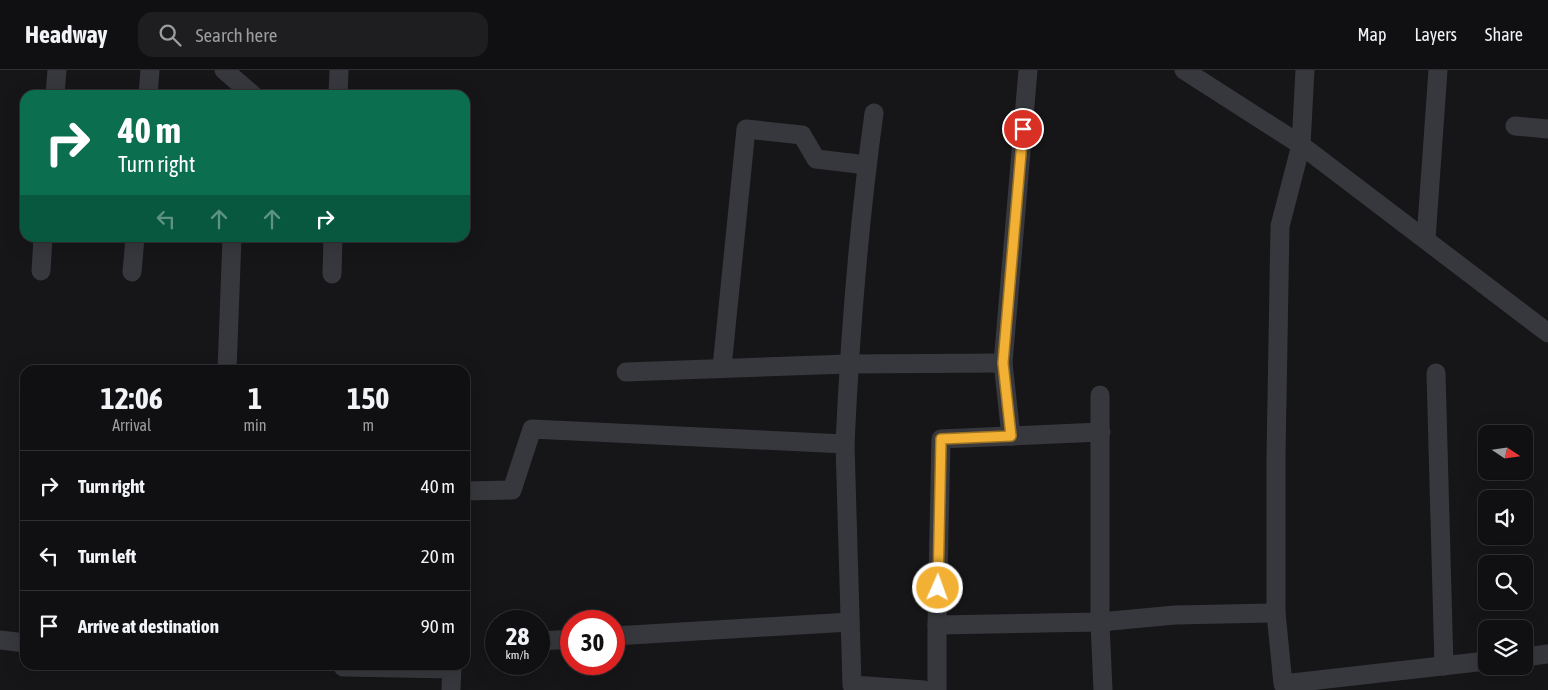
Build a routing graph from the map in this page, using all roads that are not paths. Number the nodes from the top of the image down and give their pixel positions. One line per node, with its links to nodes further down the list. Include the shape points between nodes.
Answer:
1 (57, 70): 9 (street)
2 (150, 70): 10 (street)
3 (339, 70): 12 (street)
4 (1028, 70): 27 (street)
5 (1184, 70): 16 (street)
6 (1305, 70): 16 (street)
7 (1438, 70): 18 (street)
8 (234, 79): 11 (street)
9 (55, 90)
10 (148, 90)
11 (247, 90)
12 (338, 90)
13 (874, 113): 17 (street)
14 (1515, 126): 15 (street)
15 (1548, 129)
16 (1301, 145): 18 (street); 38 (street, via 1280,226)
17 (867, 164): 28 (street); 30 (street, via 816,159 802,134 746,129)
18 (1426, 239): 26 (street)
19 (43, 242): 23 (street)
20 (135, 242): 24 (street)
21 (232, 242): 29 (street)
22 (333, 242): 25 (street)
23 (41, 271)
24 (132, 272)
25 (332, 274)
26 (1548, 333)
27 (1003, 363): 28 (street); 35 (street)
28 (848, 364): 30 (street); 36 (street)
29 (227, 365)
30 (722, 367): 31 (street)
31 (626, 372)
32 (1436, 373): 48 (street)
33 (1100, 395): 34 (street)
34 (1101, 432): 35 (street); 40 (street)
35 (1011, 436): 41 (street, via 941,439)
36 (845, 444): 37 (street, via 532,429 512,490); 39 (street)
37 (470, 491)
38 (1276, 613): 40 (street, via 1175,615); 50 (street)
39 (850, 622): 42 (street); 52 (street, via 852,685)
40 (1100, 622): 41 (street); 54 (street)
41 (936, 625): 53 (street)
42 (625, 635)
43 (0, 640): 44 (street)
44 (20, 642)
45 (1548, 654): 46 (street)
46 (1533, 656)
47 (1478, 662): 48 (street)
48 (1444, 666): 50 (street)
49 (452, 670): 51 (street)
50 (1283, 687)
51 (451, 690)
52 (924, 690)
53 (937, 690)
54 (1103, 690)

